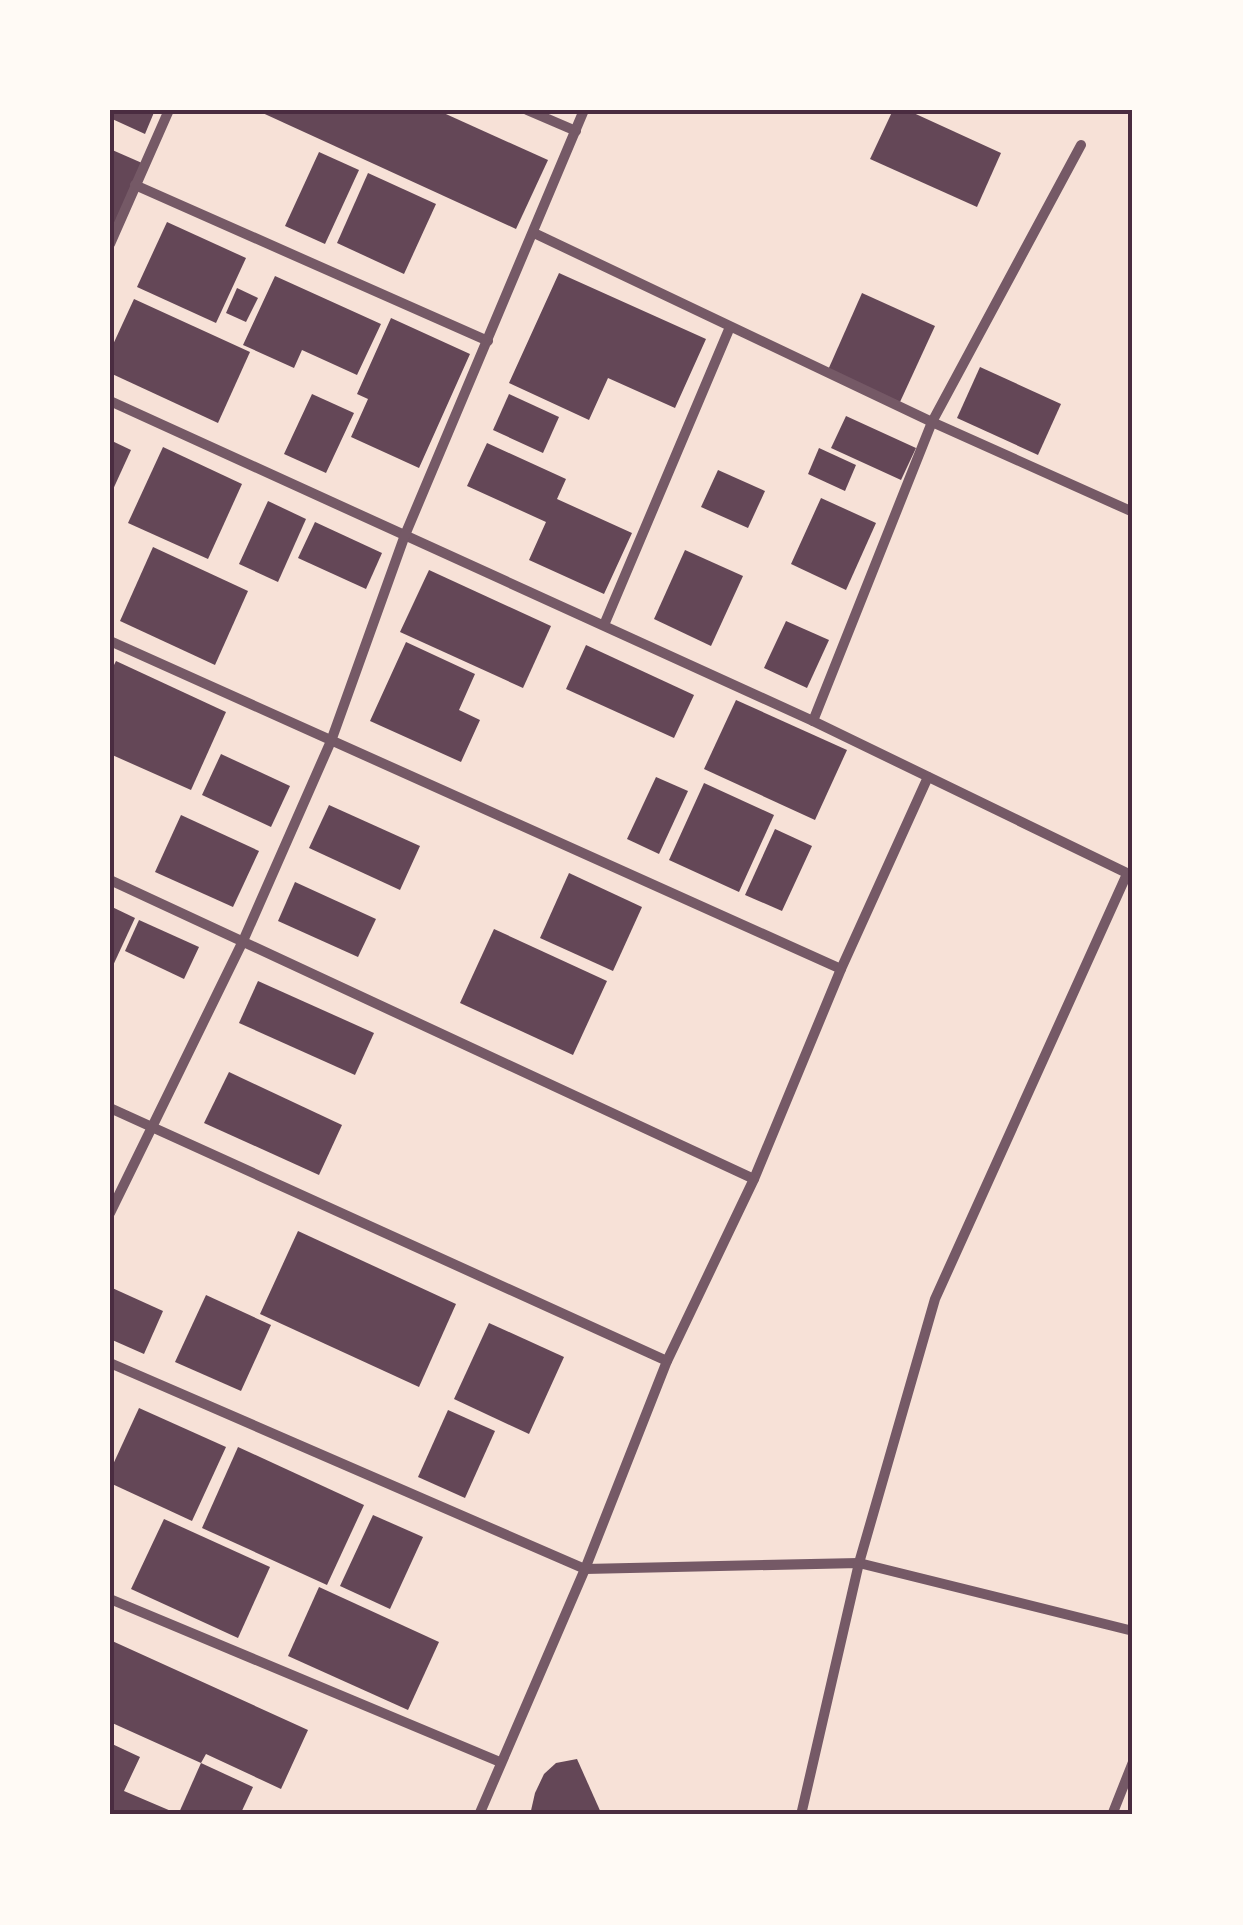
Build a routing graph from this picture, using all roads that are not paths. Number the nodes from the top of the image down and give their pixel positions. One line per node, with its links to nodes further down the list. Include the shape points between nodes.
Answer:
1 (169, 110): 6 (street)
2 (527, 110): 4 (street)
3 (584, 110): 4 (street)
4 (576, 132): 7 (street)
5 (1081, 145): 12 (street)
6 (135, 184): 8 (street); 10 (street)
7 (534, 233): 9 (street); 10 (street)
8 (110, 244)
9 (730, 328): 12 (street); 15 (street)
10 (488, 341): 14 (street)
11 (110, 401): 14 (street)
12 (932, 422): 13 (street); 17 (street)
13 (1133, 512)
14 (405, 535): 15 (street); 18 (street)
15 (604, 626): 17 (street)
16 (110, 641): 18 (street)
17 (813, 721): 19 (street)
18 (331, 741): 22 (street); 23 (street)
19 (928, 776): 20 (street); 23 (street)
20 (1130, 875): 30 (street, via 934,1298)
21 (110, 880): 22 (street)
22 (244, 941): 25 (street); 26 (street)
23 (841, 970): 26 (street)
24 (110, 1108): 25 (street)
25 (154, 1126): 27 (street); 28 (street)
26 (754, 1179): 28 (street)
27 (110, 1213)
28 (667, 1361): 31 (street)
29 (110, 1363): 31 (street)
30 (858, 1563): 31 (street); 33 (street); 37 (street)
31 (585, 1569): 34 (street)
32 (110, 1599): 34 (street)
33 (1133, 1631)
34 (500, 1762): 36 (street)
35 (1133, 1762): 38 (street)
36 (479, 1815)
37 (801, 1815)
38 (1112, 1815)

